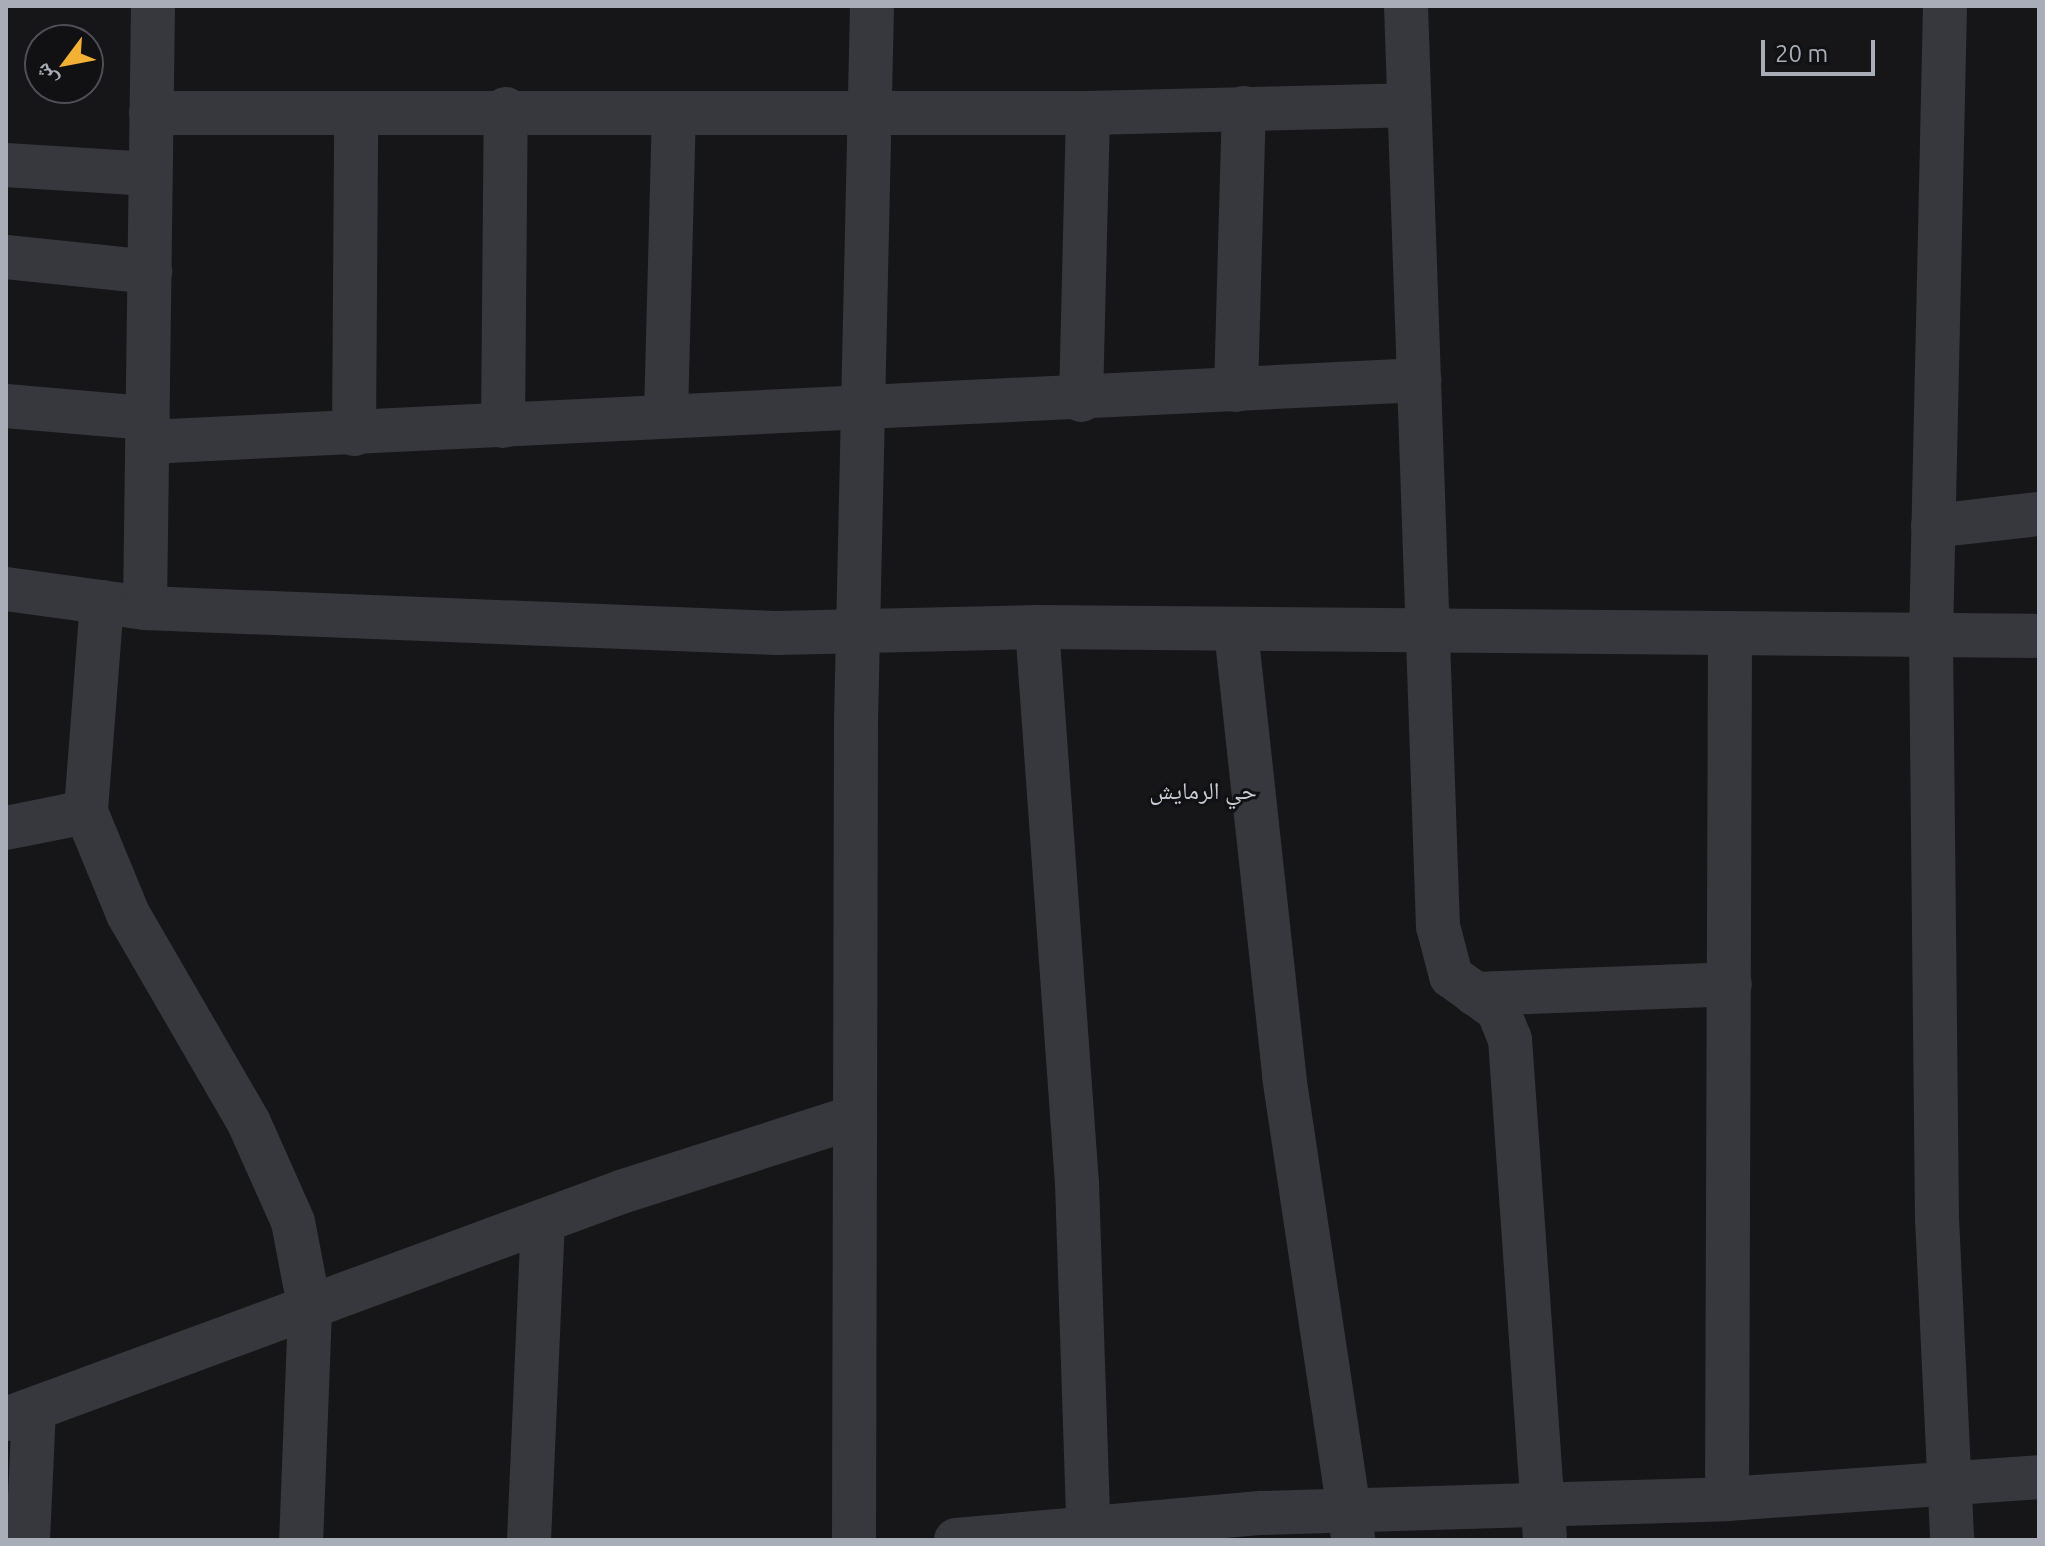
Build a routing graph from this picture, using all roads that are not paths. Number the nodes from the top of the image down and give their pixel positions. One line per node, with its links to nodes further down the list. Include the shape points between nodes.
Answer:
1 (153, 6): 9 (street)
2 (872, 6): 8 (street)
3 (1406, 6): 5 (street)
4 (1945, 6): 27 (street)
5 (1408, 105): 6 (street); 17 (street)
6 (1244, 108): 10 (street); 18 (street)
7 (506, 109): 11 (street); 12 (street); 23 (street)
8 (874, 110): 10 (street); 11 (street); 21 (street)
9 (151, 113): 12 (street); 14 (street)
10 (1088, 113): 19 (street)
11 (674, 114): 22 (street)
12 (356, 115): 25 (street)
13 (6, 165): 14 (street)
14 (150, 174): 16 (street)
15 (6, 257): 16 (street)
16 (150, 272): 24 (street)
17 (1419, 380): 18 (street); 33 (street)
18 (1236, 390): 19 (street)
19 (1081, 400): 21 (street)
20 (6, 406): 24 (street)
21 (862, 406): 22 (street); 31 (street)
22 (666, 415): 23 (street)
23 (503, 426): 25 (street)
24 (148, 430): 25 (street); 30 (street)
25 (354, 434)
26 (2039, 514): 27 (street)
27 (1933, 526): 37 (street)
28 (6, 589): 29 (street)
29 (102, 602): 30 (street); 38 (street)
30 (145, 608): 31 (street, via 777,633)
31 (858, 627): 32 (street); 42 (street)
32 (1037, 627): 34 (street); 51 (street, via 1079,1214)
33 (1424, 629): 34 (street); 35 (street); 41 (street, via 1441,953 1451,976)
34 (1236, 631): 50 (street, via 1284,1076)
35 (1730, 635): 37 (street); 40 (street)
36 (2039, 636): 37 (street)
37 (1931, 638): 47 (street)
38 (86, 812): 39 (street); 44 (street, via 128,914 278,1180)
39 (6, 828)
40 (1730, 984): 41 (street); 48 (street)
41 (1475, 994): 49 (street, via 1498,1010 1510,1039)
42 (855, 1117): 43 (street); 55 (street)
43 (543, 1221): 44 (street); 54 (street)
44 (310, 1310): 45 (street); 53 (street)
45 (20, 1415): 52 (street)
46 (2039, 1477): 47 (street)
47 (1947, 1481): 48 (street); 57 (street)
48 (1727, 1499): 49 (street)
49 (1544, 1523): 50 (street)
50 (1351, 1524): 51 (street)
51 (1088, 1536): 56 (street)
52 (28, 1540)
53 (301, 1540)
54 (529, 1540)
55 (854, 1540)
56 (956, 1540)
57 (1952, 1540)

